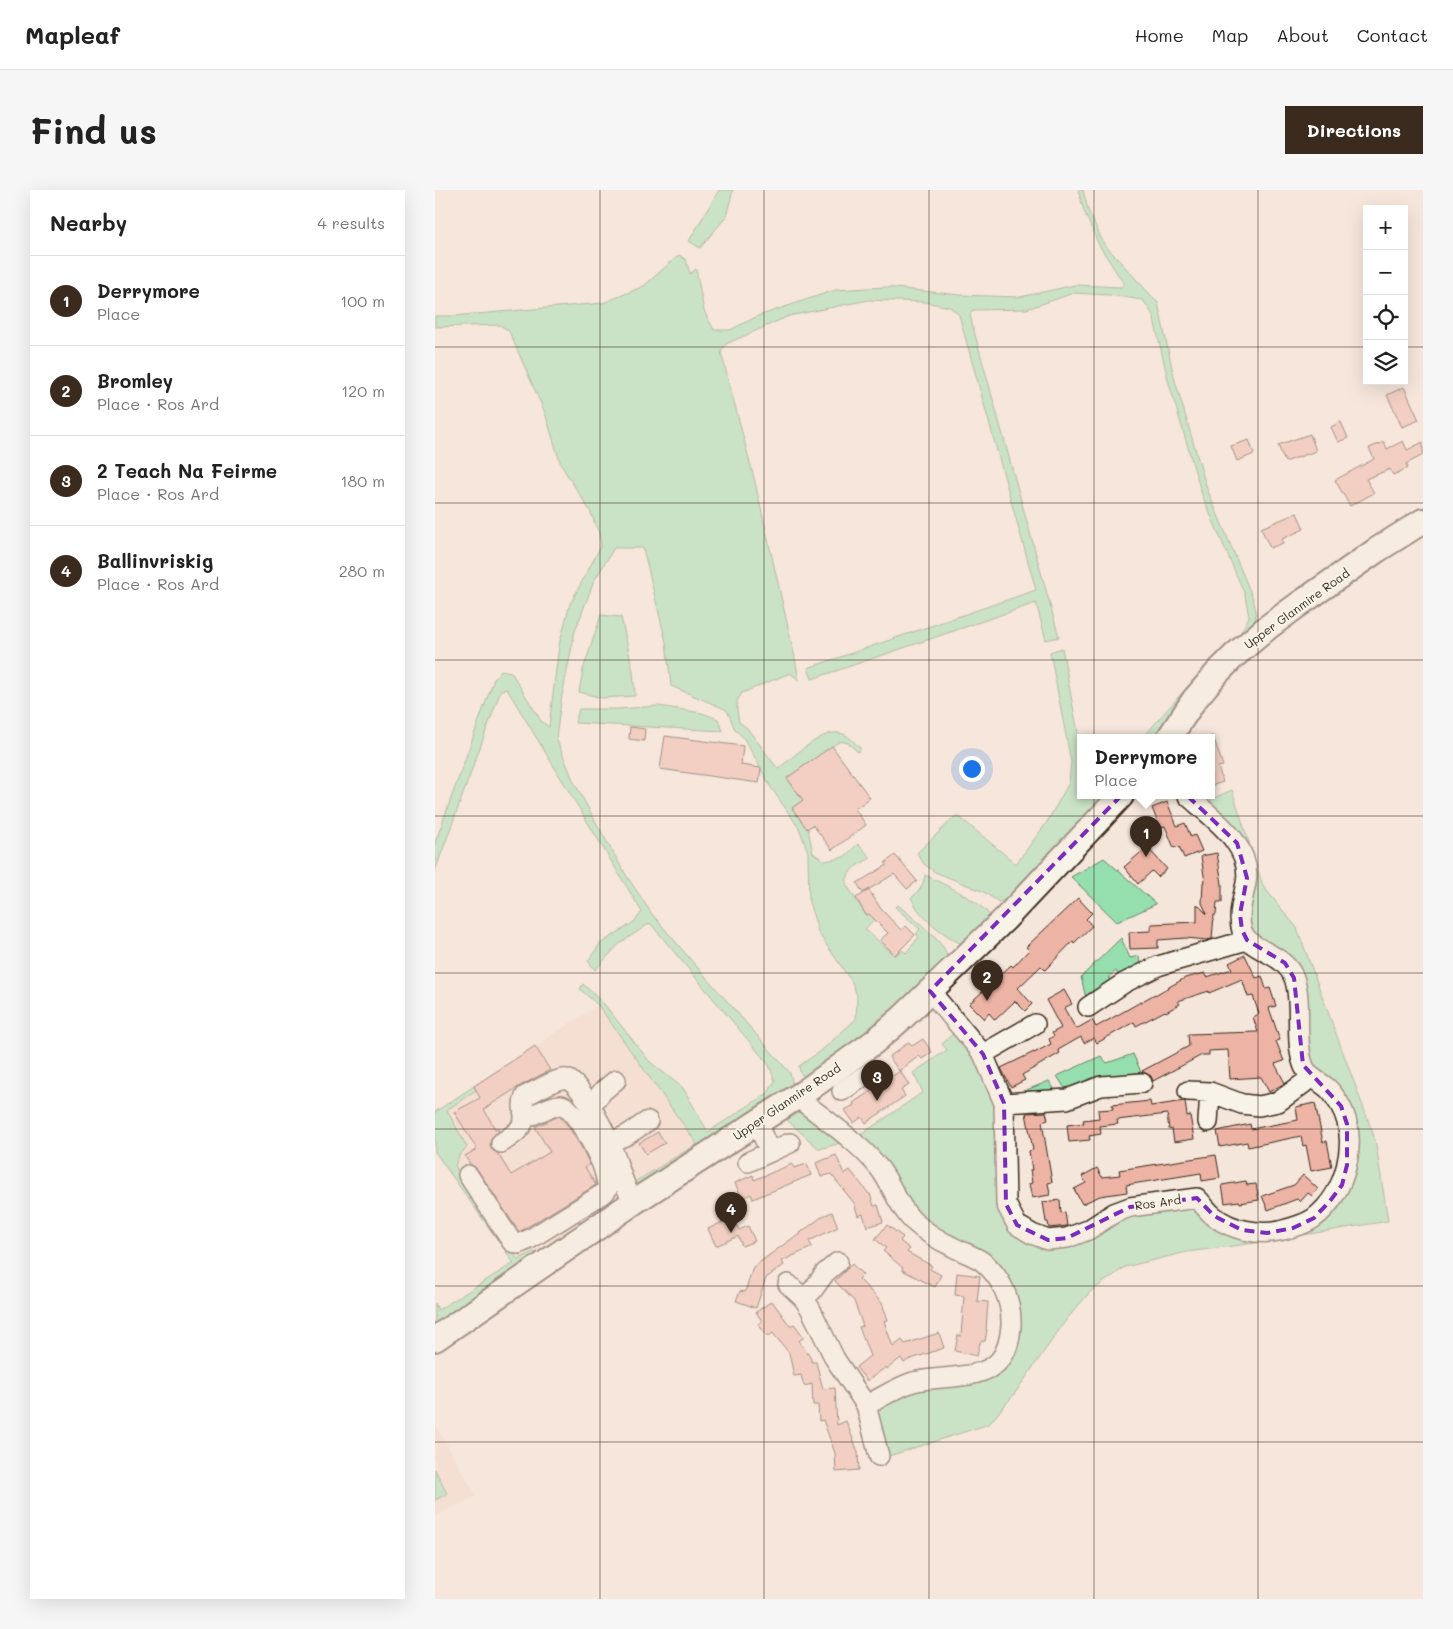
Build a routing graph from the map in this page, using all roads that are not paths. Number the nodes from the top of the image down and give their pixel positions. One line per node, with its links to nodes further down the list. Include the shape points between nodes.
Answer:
1 (1423, 521): 2 (main road, Upper Glanmire Road, via 1298,605 1235,654 1194,700)
2 (1172, 734)
3 (1118, 799): 6 (main road, Upper Glanmire Road, via 1005,919)
4 (1191, 799): 5 (street, via 1237,843 1245,860 1247,878 1240,914)
5 (1247, 940): 7 (street, via 1158,966 1124,983); 10 (street, via 1285,963 1294,978 1299,1044 1303,1065)
6 (930, 991): 9 (street, Ros Ard); 15 (main road, Upper Glanmire Road, via 874,1042 854,1077)
7 (1088, 1007)
8 (1035, 1024): 9 (street)
9 (983, 1054): 16 (street, Ros Ard)
10 (1311, 1078): 14 (street, via 1278,1102 1259,1106 1242,1104); 16 (street, Ros Ard, via 1328,1088 1341,1106 1347,1124 1349,1144 1342,1185 1314,1218 1293,1228 1267,1233 1242,1230 1220,1220 1197,1198 1130,1207 1067,1238 1048,1240 1032,1234 1017,1224 1006,1204)
11 (616, 1080): 17 (street)
12 (1142, 1083): 16 (street, via 1101,1086 1067,1099)
13 (1188, 1091): 14 (street)
14 (1210, 1092): 20 (street)
15 (797, 1097): 21 (main road, Upper Glanmire Road); 35 (street, via 860,1148 879,1168 912,1219 938,1240 982,1261 995,1274 1009,1302 1008,1348 991,1368 978,1374 910,1383)
16 (1005, 1103)
17 (591, 1105): 18 (street, via 576,1084 567,1079 559,1080 525,1096 522,1104); 23 (street)
18 (524, 1118): 22 (street, via 522,1126); 29 (street, via 558,1104 565,1106 600,1158 608,1188)
19 (648, 1121): 23 (street)
20 (1208, 1122)
21 (757, 1123): 25 (street); 28 (main road, Upper Glanmire Road)
22 (501, 1143)
23 (608, 1143): 28 (street)
24 (790, 1143): 25 (street)
25 (770, 1152): 26 (street)
26 (748, 1162)
27 (468, 1175): 29 (street, via 512,1242 519,1244)
28 (634, 1202): 30 (main road, Upper Glanmire Road)
29 (558, 1222): 30 (street)
30 (573, 1244): 34 (main road, Upper Glanmire Road)
31 (838, 1262): 33 (street)
32 (788, 1284): 33 (street)
33 (803, 1298): 35 (street, via 835,1358)
34 (435, 1339)
35 (866, 1405): 36 (street)
36 (879, 1456)

